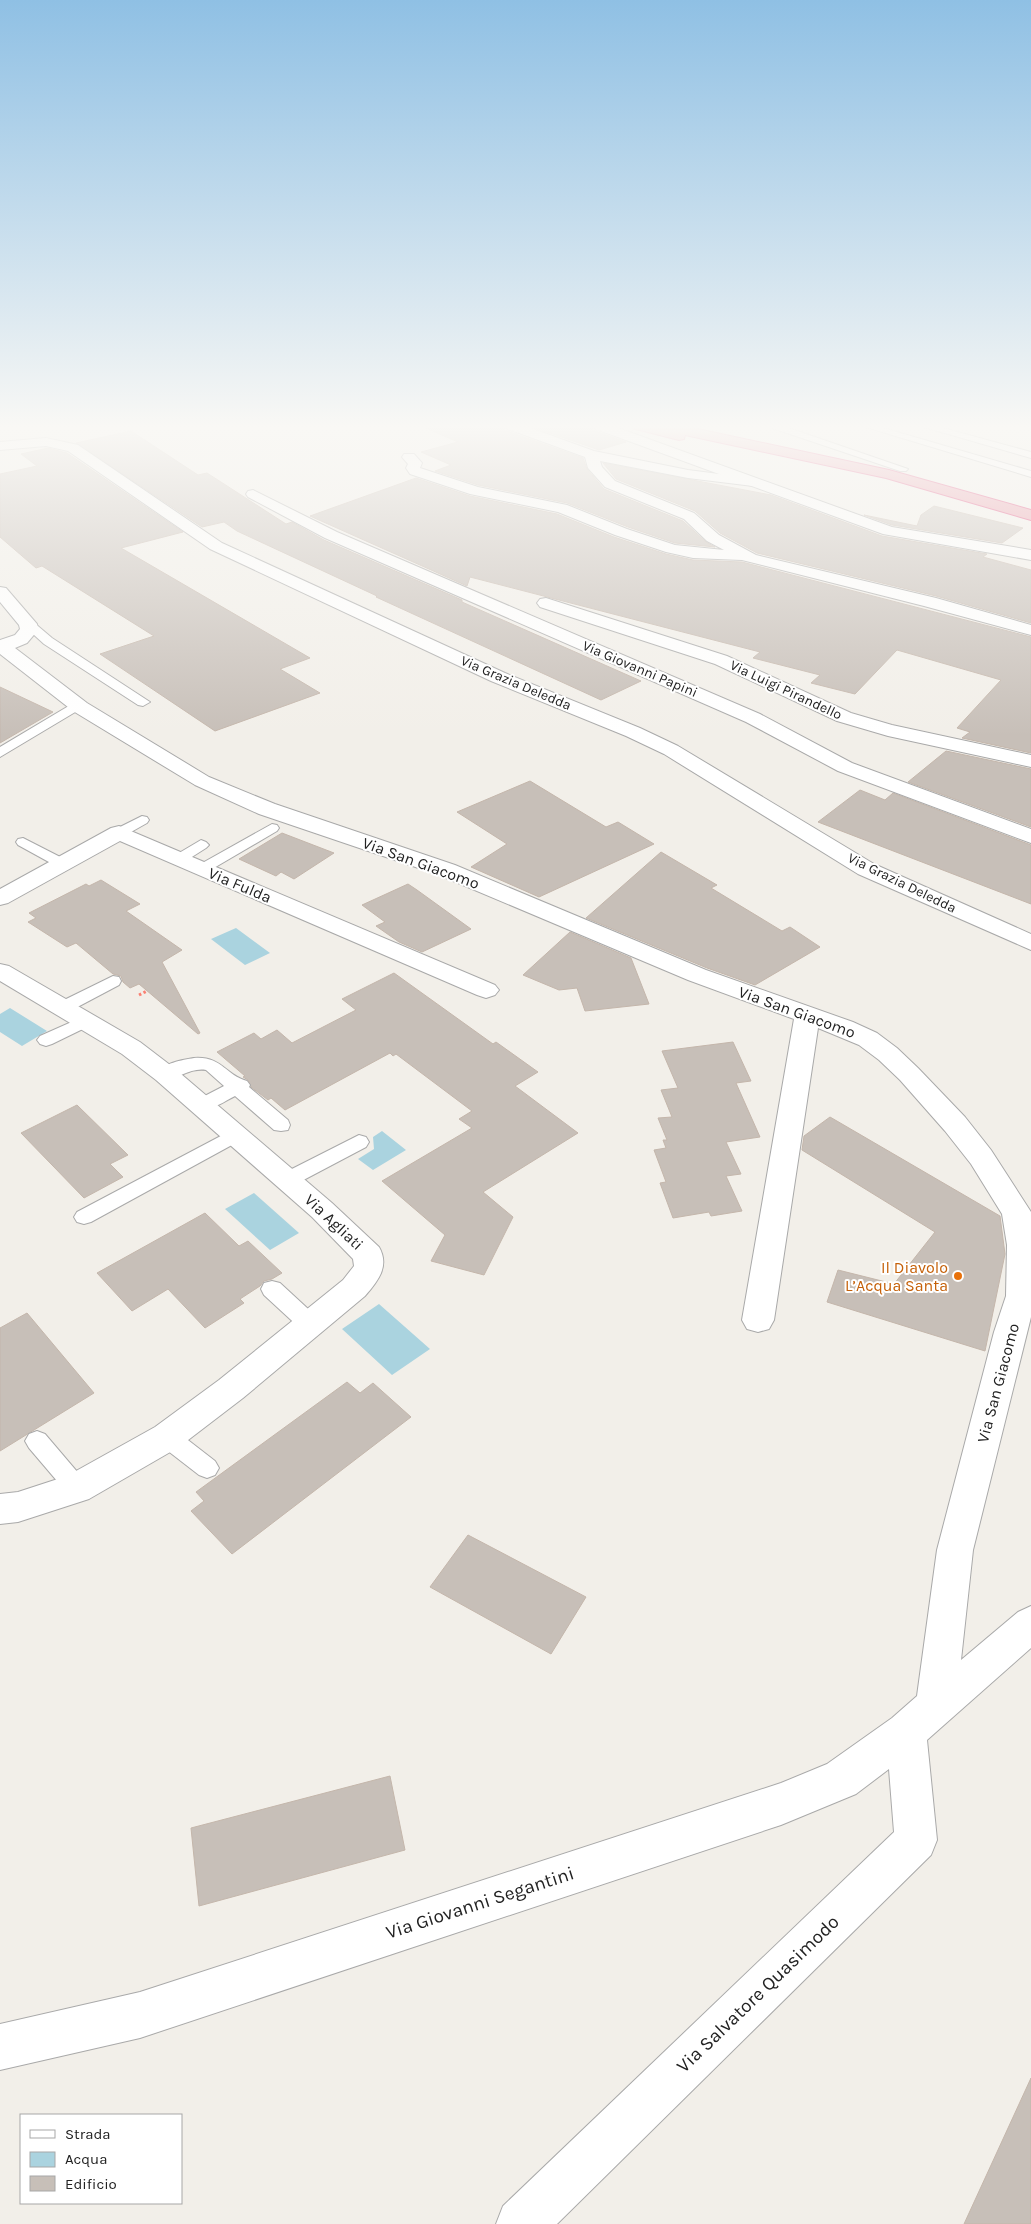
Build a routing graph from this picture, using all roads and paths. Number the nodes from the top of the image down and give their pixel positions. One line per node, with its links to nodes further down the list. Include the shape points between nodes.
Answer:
1 (191, 529): 27 (street, Via Grazia Deledda, via 216,546 498,677 670,750 866,869)
2 (319, 529): 20 (street, Via Giovanni Papini, via 753,718 845,767)
3 (613, 529): 7 (street, via 672,549)
4 (703, 529): 7 (street, via 713,538)
5 (883, 529): 6 (street)
6 (1031, 555)
7 (750, 558): 11 (street)
8 (0, 592): 10 (street)
9 (546, 603): 16 (street, Via Luigi Pirandello, via 721,660 844,717 888,730)
10 (28, 624): 12 (street, via 27,635); 13 (lane, via 48,641)
11 (1031, 630)
12 (1, 647): 14 (street, Via San Giacomo)
13 (143, 702)
14 (77, 705): 15 (lane); 32 (street, Via San Giacomo, via 202,781 267,809 447,870 697,976)
15 (0, 753)
16 (1031, 761)
17 (142, 820): 19 (lane)
18 (272, 828): 25 (lane)
19 (119, 833): 23 (street, Via Fulda); 24 (street)
20 (1031, 836)
21 (23, 842): 24 (lane)
22 (201, 845): 23 (lane)
23 (179, 859): 25 (street, Via Fulda)
24 (63, 864): 26 (street)
25 (202, 869): 30 (street, Via Fulda)
26 (0, 898)
27 (1031, 942)
28 (0, 971): 31 (street, Via Agliati)
29 (112, 981): 31 (lane)
30 (486, 990)
31 (74, 1014): 33 (lane); 34 (street, Via Agliati, via 131,1048)
32 (807, 1015): 43 (street, Via San Giacomo, via 868,1039 910,1074 956,1124 1017,1213); 44 (street)
33 (46, 1040)
34 (165, 1074): 35 (lane, via 184,1066 204,1063); 36 (street, Via Agliati)
35 (240, 1086): 36 (lane); 37 (lane)
36 (202, 1105): 38 (street, Via Agliati)
37 (281, 1125)
38 (234, 1135): 40 (street, Via Agliati); 41 (lane)
39 (359, 1142): 40 (lane)
40 (287, 1180): 45 (street, Via Agliati, via 368,1256 369,1266 364,1277)
41 (84, 1217)
42 (272, 1289): 45 (lane)
43 (1027, 1293): 52 (street, Via San Giacomo, via 1010,1332 955,1550)
44 (758, 1320)
45 (311, 1325): 46 (street, Via Agliati)
46 (167, 1437): 48 (lane); 49 (street, Via Agliati)
47 (37, 1440): 49 (lane)
48 (207, 1468)
49 (77, 1488): 50 (street, Via Agliati, via 18,1507)
50 (0, 1509)
51 (1031, 1624): 52 (street)
52 (921, 1719): 53 (street, Via Giovanni Segantini, via 841,1779 781,1804 140,2015); 54 (street, Via Salvatore Quasimodo, via 916,1840)
53 (0, 2047)
54 (521, 2224)

